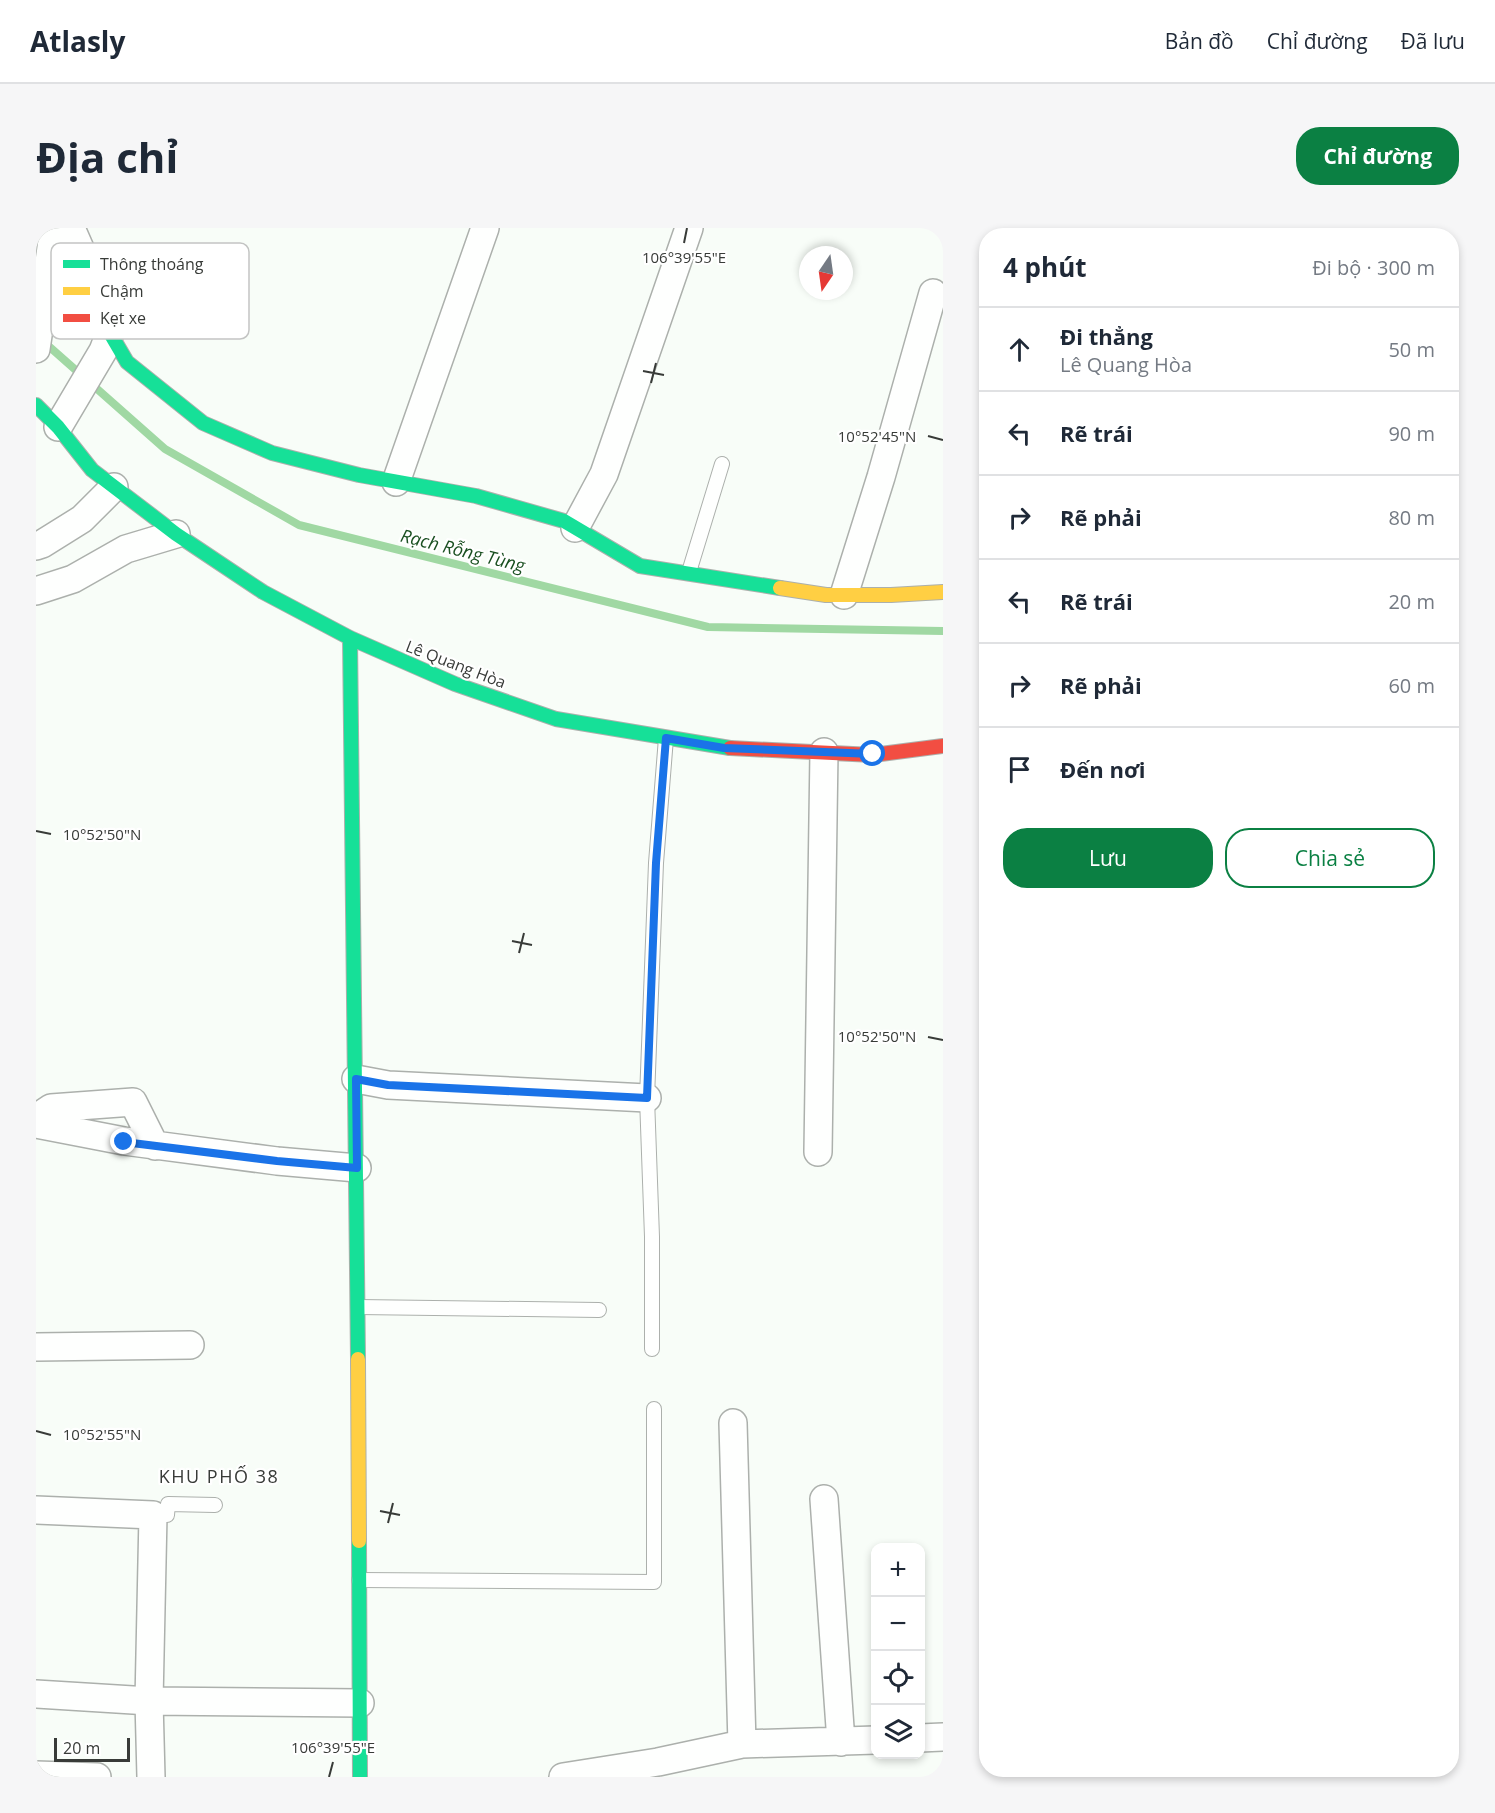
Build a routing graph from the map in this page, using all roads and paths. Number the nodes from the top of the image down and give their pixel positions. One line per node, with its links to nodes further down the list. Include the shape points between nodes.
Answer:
1 (71, 228): 4 (street)
2 (485, 228): 13 (street)
3 (689, 228): 15 (street, via 604,474)
4 (78, 243)
5 (51, 248): 9 (street)
6 (933, 293): 21 (street)
7 (107, 339): 8 (street)
8 (107, 342): 11 (street); 13 (street, via 203,423 272,453)
9 (36, 349)
10 (36, 405): 11 (street, Lê Quang Hòa)
11 (63, 419): 14 (street, Lê Quang Hòa, via 92,470)
12 (722, 464): 18 (lane)
13 (396, 482): 15 (street, via 476,496 564,521)
14 (114, 487): 16 (street, Lê Quang Hòa); 17 (street, via 82,519)
15 (575, 528): 18 (street, via 640,566)
16 (176, 534): 19 (street, via 126,549 73,579); 22 (street, Lê Quang Hòa, via 263,592)
17 (36, 546)
18 (689, 572): 21 (street)
19 (36, 591)
20 (943, 592): 21 (street)
21 (844, 595)
22 (350, 638): 23 (street, Lê Quang Hòa, via 455,684 556,719); 26 (street)
23 (666, 738): 25 (street, Lê Quang Hòa, via 724,748); 27 (lane, via 656,863)
24 (943, 746): 25 (street, Lê Quang Hòa, via 873,754)
25 (824, 752): 31 (street)
26 (356, 1079): 27 (street, via 388,1085); 32 (street)
27 (647, 1098): 37 (lane)
28 (36, 1118): 30 (street, via 51,1108 133,1102)
29 (36, 1124): 30 (street)
30 (155, 1146): 32 (street)
31 (818, 1152)
32 (357, 1168): 33 (street)
33 (358, 1307): 34 (lane); 44 (street)
34 (599, 1310)
35 (190, 1345): 36 (street)
36 (36, 1347)
37 (652, 1349)
38 (654, 1409): 44 (lane, via 654,1582)
39 (733, 1424): 52 (street)
40 (824, 1499): 51 (street)
41 (215, 1504): 43 (lane, via 168,1504 167,1515)
42 (36, 1510): 43 (street)
43 (153, 1515): 46 (street)
44 (359, 1580): 47 (street)
45 (36, 1694): 46 (street)
46 (148, 1701): 47 (street); 55 (street)
47 (360, 1703): 56 (street)
48 (943, 1737): 49 (street)
49 (925, 1738)
50 (871, 1740): 51 (street)
51 (841, 1742): 52 (street)
52 (742, 1744): 57 (street)
53 (36, 1775): 54 (street)
54 (97, 1777)
55 (151, 1777)
56 (360, 1777)
57 (563, 1777)

